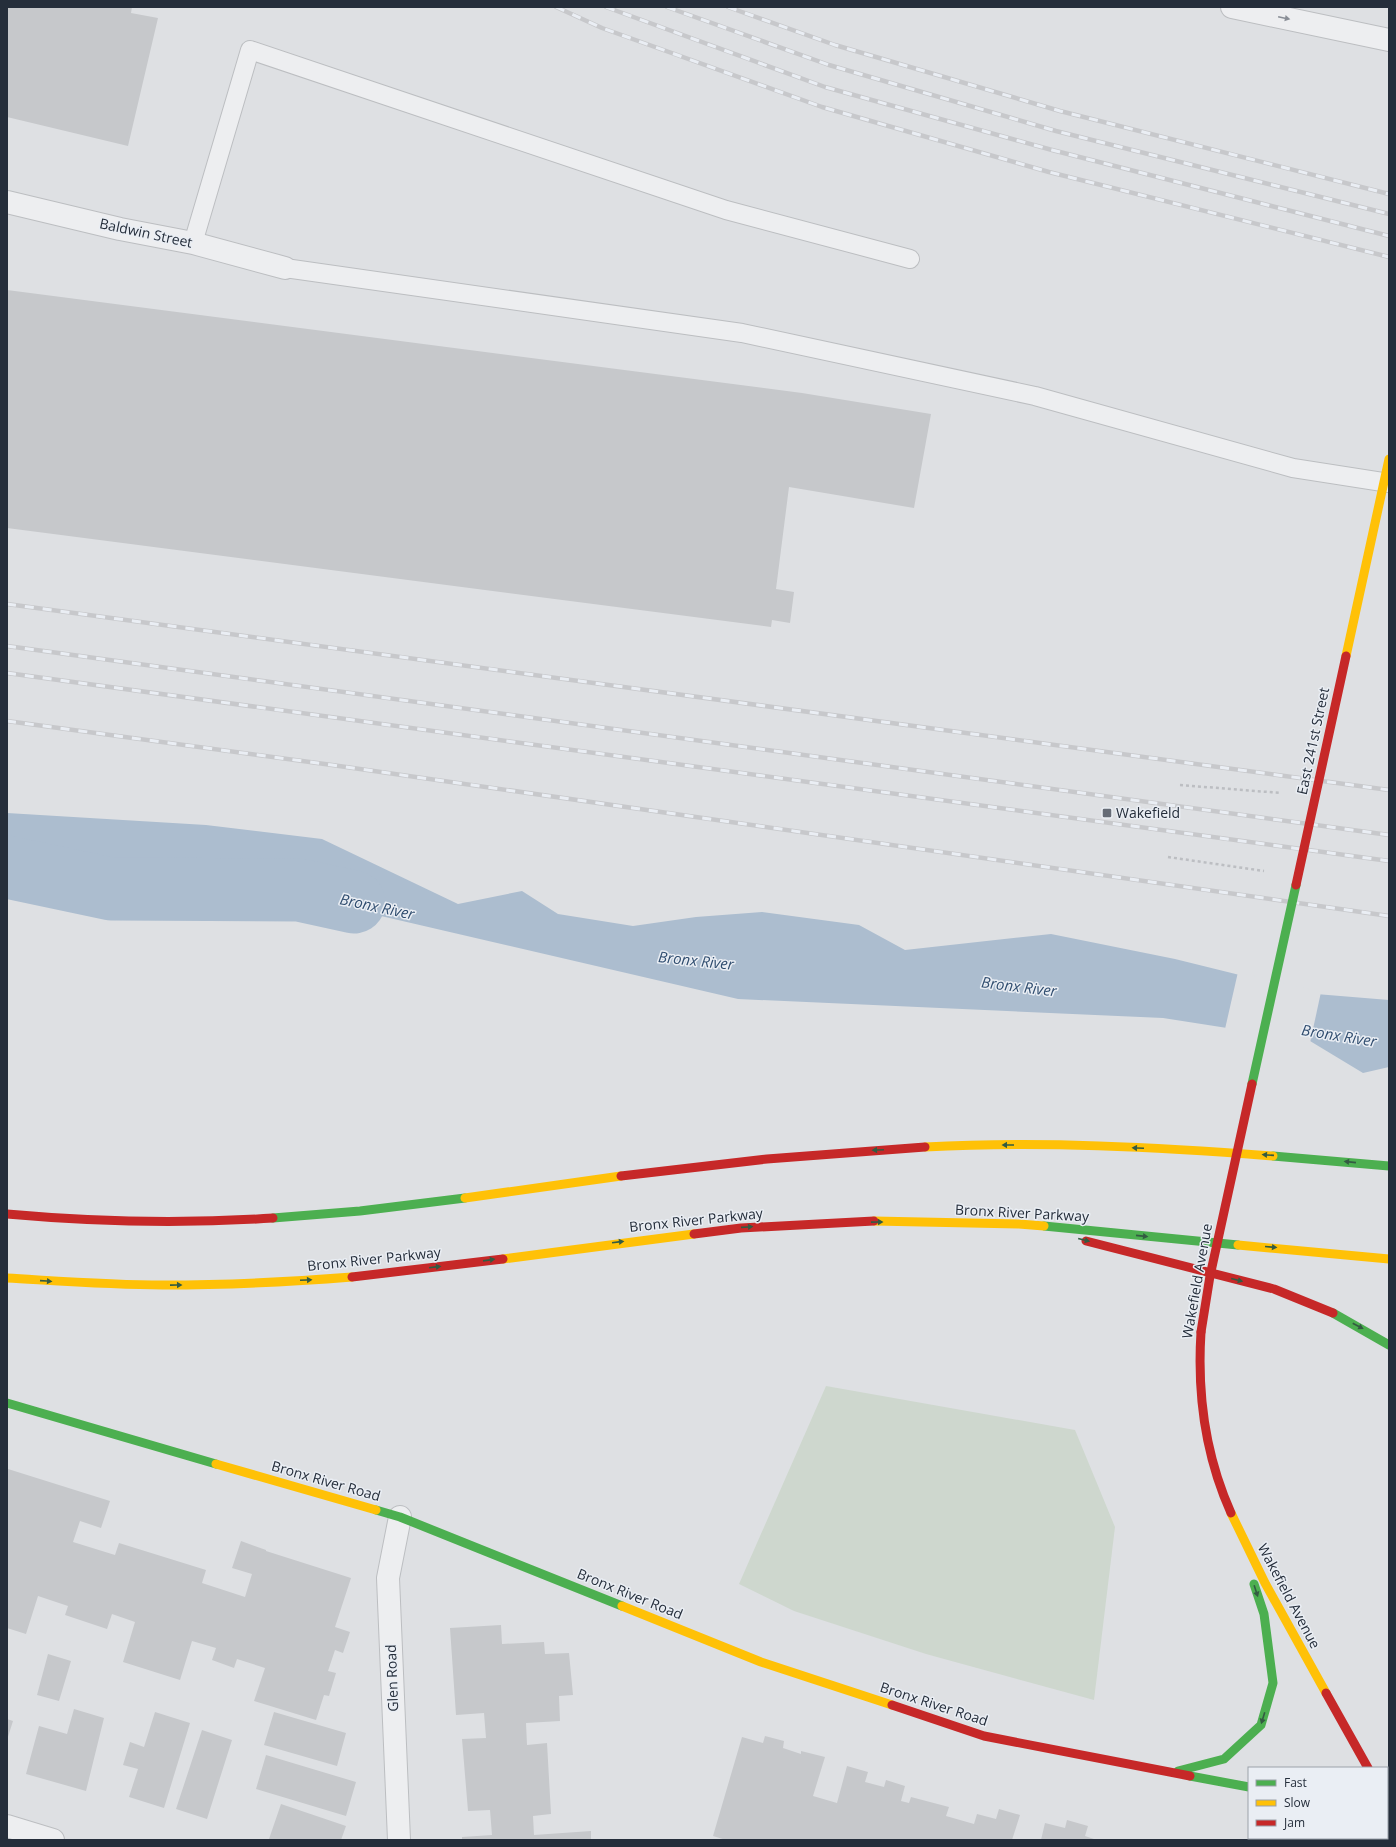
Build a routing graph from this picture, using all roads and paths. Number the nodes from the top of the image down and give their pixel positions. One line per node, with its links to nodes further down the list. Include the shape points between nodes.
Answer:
1 (1232, 7): 2 (street, one-way to 2)
2 (1389, 40)
3 (7, 202): 4 (street, Baldwin Street, via 120,229)
4 (193, 243): 5 (lane, via 250,50 726,210); 6 (street, Baldwin Street)
5 (910, 259)
6 (284, 268): 8 (lane, via 742,333 1035,396 1293,468)
7 (1389, 459): 13 (main road, East 241st Street, bridge)
8 (1389, 483)
9 (1180, 785): 10 (path)
10 (1279, 793)
11 (1168, 857): 12 (path)
12 (1264, 871)
13 (1264, 1028): 22 (main road, Wakefield Avenue, bridge, via 1210,1276 1201,1332 1199,1388 1203,1422 1221,1491)
14 (1389, 1166): 15 (main road, one-way to 15, via 1177,1150 990,1145 862,1151 741,1162 411,1205 285,1217 101,1220)
15 (7, 1214)
16 (1019, 1224): 17 (main road, Bronx River Parkway, one-way to 17); 18 (main road, Bronx River Parkway, one-way to 16, via 88,1284 160,1285 309,1280 741,1228 872,1222); 19 (main road, one-way to 19, via 1286,1293 1343,1318)
17 (1389, 1259)
18 (7, 1278)
19 (1389, 1345)
20 (7, 1403): 21 (main road, Bronx River Road)
21 (400, 1517): 24 (main road, Bronx River Road, via 761,1662 984,1736); 28 (street, Glen Road, via 388,1578)
22 (1236, 1527): 23 (main road, Wakefield Avenue, via 1292,1635); 24 (main road, one-way to 24, via 1264,1614 1273,1683 1261,1725 1224,1759)
23 (1367, 1767)
24 (1172, 1772): 25 (main road, Bronx River Road)
25 (1248, 1787)
26 (7, 1826): 27 (street)
27 (53, 1840)
28 (399, 1840)

